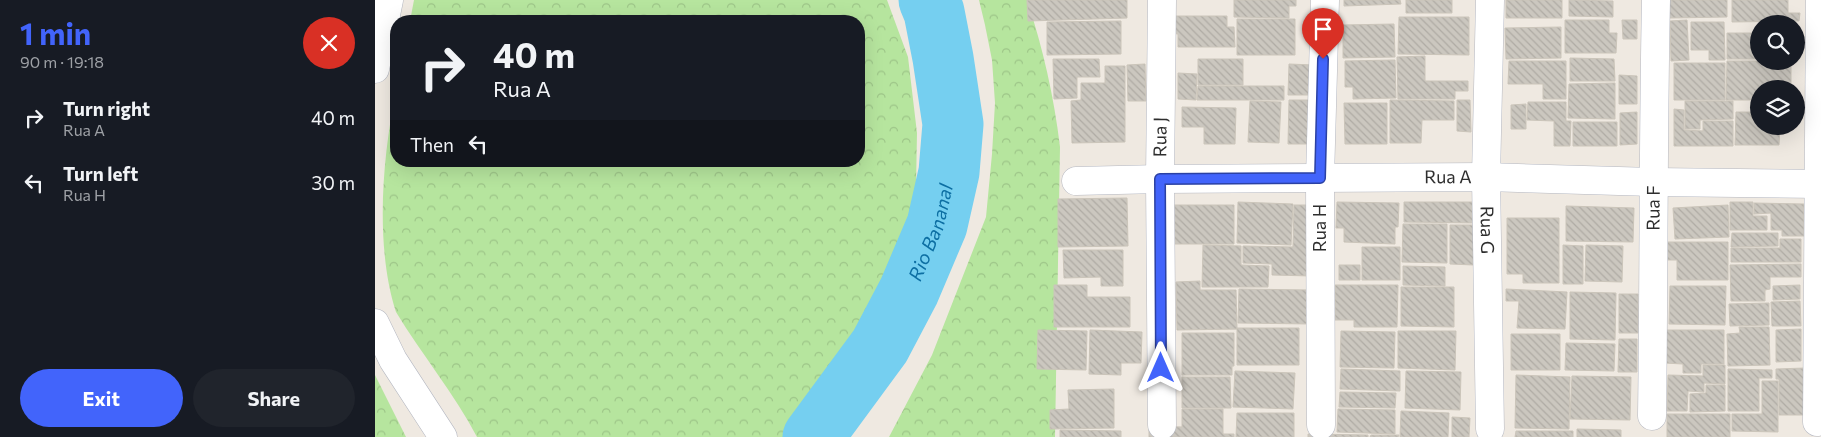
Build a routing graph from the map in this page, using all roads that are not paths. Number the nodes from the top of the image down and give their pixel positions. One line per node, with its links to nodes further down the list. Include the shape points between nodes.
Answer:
1 (389, 0): 7 (street)
2 (1162, 0): 10 (street, Rua J)
3 (1325, 0): 9 (street, Rua H)
4 (1490, 0): 8 (street, Rua G)
5 (1656, 0): 12 (street, Rua F)
6 (1820, 0): 13 (street)
7 (375, 69)
8 (1486, 177): 9 (street, Rua A); 12 (street, Rua A); 19 (street, Rua G)
9 (1320, 178): 10 (street, Rua A); 18 (street, Rua H)
10 (1160, 179): 11 (street, Rua A); 17 (street, Rua J)
11 (1076, 181)
12 (1653, 182): 13 (street, Rua A); 15 (street, Rua F)
13 (1819, 184): 16 (street)
14 (375, 323): 20 (street, via 393,360)
15 (1652, 416)
16 (1817, 422)
17 (1161, 425)
18 (1321, 426)
19 (1490, 429)
20 (443, 437)

